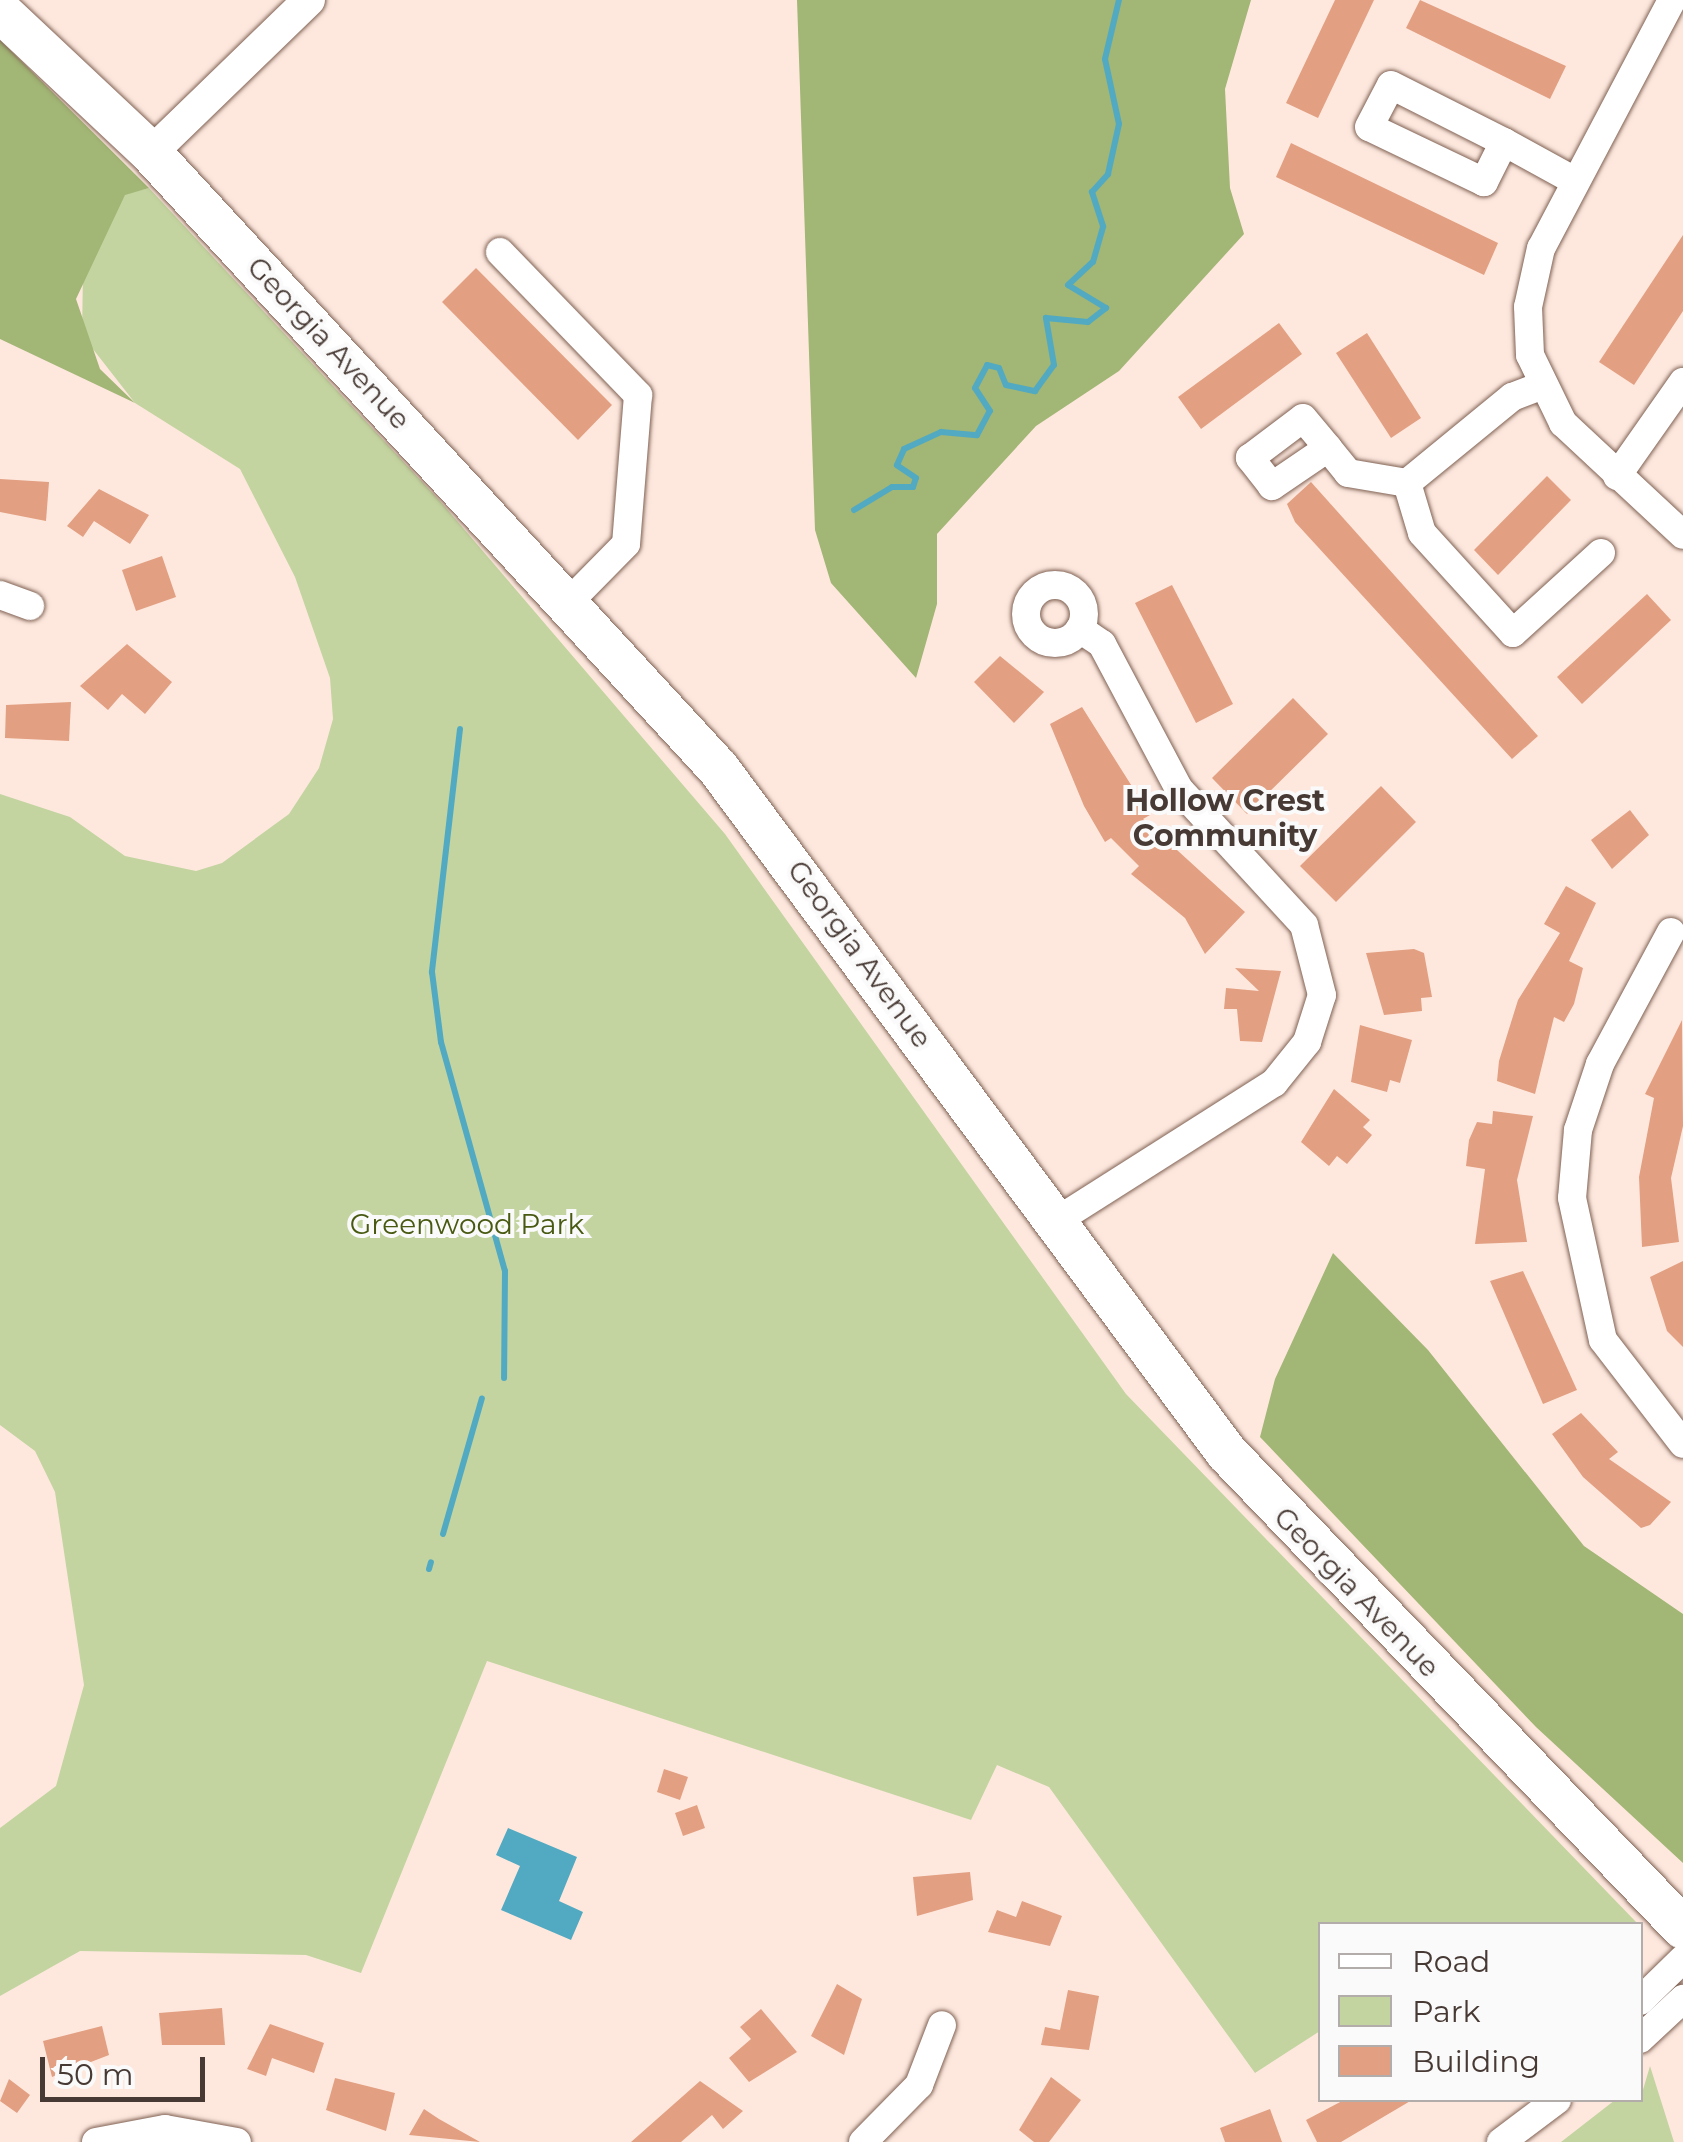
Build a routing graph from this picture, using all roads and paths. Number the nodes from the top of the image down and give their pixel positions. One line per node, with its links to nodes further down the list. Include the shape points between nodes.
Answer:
1 (309, 0): 5 (street)
2 (1672, 0): 6 (street)
3 (0, 10): 5 (main road, Georgia Avenue)
4 (1504, 142): 4 (street, via 1392,86 1369,127 1484,182); 6 (street)
5 (151, 153): 16 (main road, Georgia Avenue)
6 (1575, 181): 9 (street, via 1532,277 1530,355)
7 (500, 252): 16 (street, via 638,395 626,544)
8 (1683, 382): 11 (street)
9 (1540, 386): 11 (street, via 1563,424); 12 (street, via 1500,406)
10 (1328, 448): 12 (street, via 1348,473)
11 (1617, 476): 13 (street)
12 (1407, 483): 14 (street, via 1422,534 1513,633)
13 (1683, 535)
14 (1601, 553)
15 (0, 595): 17 (street)
16 (570, 601): 20 (main road, Georgia Avenue, via 792,859)
17 (30, 606)
18 (1080, 629): 20 (street, via 1102,644 1180,789 1304,925 1322,996 1308,1042 1274,1083)
19 (1671, 932): 21 (street, via 1600,1064 1578,1130 1572,1198 1603,1340)
20 (1050, 1225): 22 (main road, Georgia Avenue, via 1265,1496)
21 (1683, 1444)
22 (1683, 1928)
23 (1683, 1959): 24 (street)
24 (1643, 1998)
25 (1683, 1999): 27 (street)
26 (942, 2026): 31 (street, via 919,2085)
27 (1643, 2036)
28 (1554, 2102): 32 (street)
29 (96, 2142): 30 (street, via 166,2128)
30 (237, 2142)
31 (863, 2142)
32 (1501, 2142)

